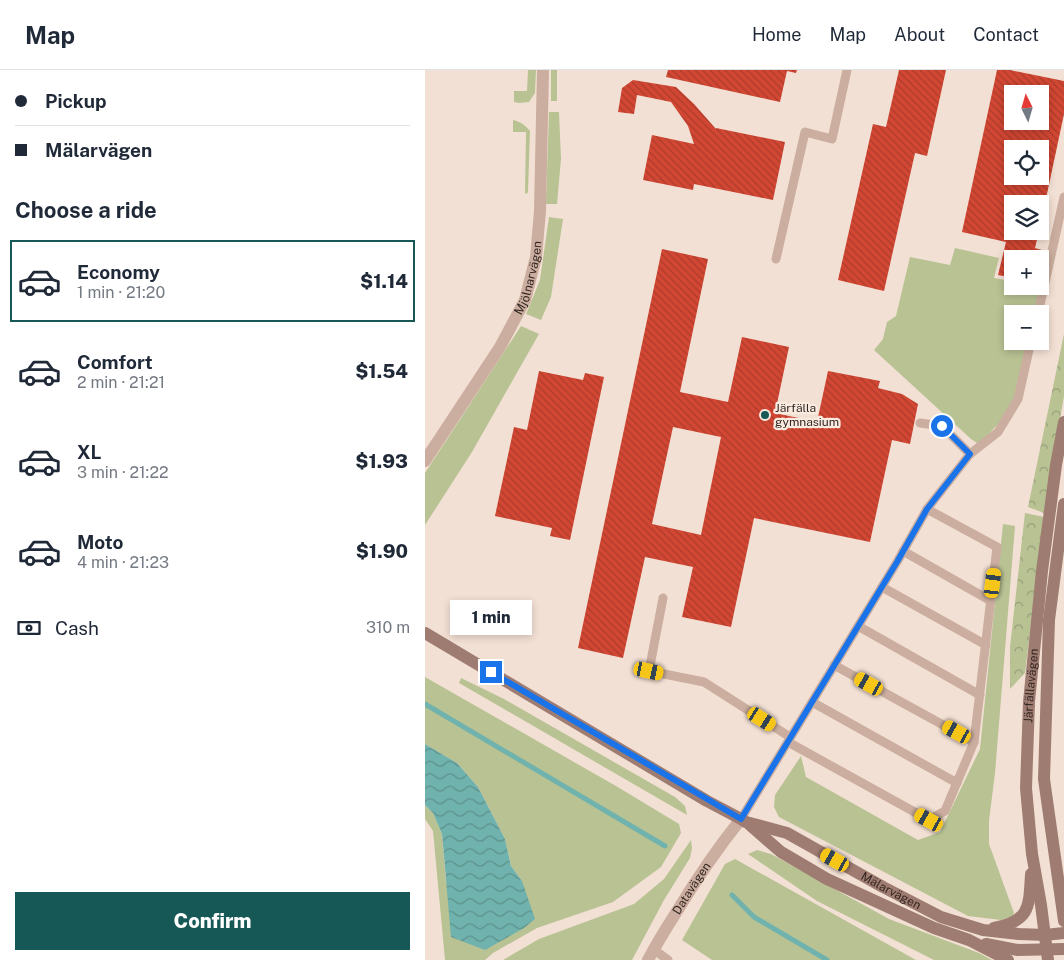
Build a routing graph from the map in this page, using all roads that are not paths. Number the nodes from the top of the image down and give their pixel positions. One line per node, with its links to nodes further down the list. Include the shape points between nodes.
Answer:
1 (543, 70): 10 (street, Mjölnarvägen, via 540,211 536,257 525,300 499,347)
2 (847, 70): 4 (lane, via 833,139 805,132)
3 (1064, 197): 5 (lane)
4 (776, 259)
5 (1040, 305)
6 (1029, 350): 9 (lane, via 1018,399 998,432)
7 (1064, 422): 13 (street, Järfällavägen, via 1056,465)
8 (919, 423): 9 (lane, via 942,426)
9 (970, 454): 12 (lane)
10 (426, 458)
11 (1064, 504): 13 (street, Järfällavägen)
12 (927, 509): 14 (lane); 17 (lane, via 997,547)
13 (1057, 532): 28 (street, Järfällavägen, via 1042,570 1029,702 1026,788); 29 (street, Järfällavägen, via 1049,620 1044,780)
14 (903, 551): 15 (lane); 17 (lane)
15 (882, 587): 18 (lane); 20 (lane)
16 (663, 598): 24 (lane, via 649,671 704,682)
17 (991, 601): 20 (lane)
18 (858, 626): 21 (lane); 22 (lane)
19 (425, 633): 27 (street, Mälarvägen)
20 (986, 645): 22 (lane)
21 (834, 665): 23 (lane); 25 (lane)
22 (980, 694): 25 (lane)
23 (812, 702): 24 (lane); 26 (lane)
24 (789, 739): 26 (lane, via 929,820 945,811); 27 (lane)
25 (974, 742): 26 (lane)
26 (957, 783)
27 (743, 821): 30 (street, Mälarvägen, via 787,833 941,917); 33 (street, Mälarvägen, via 781,852 827,879 934,928); 35 (street, Datavägen, via 723,841)
28 (1032, 854): 30 (street, Mälarvägen, via 1029,904 1025,912 1007,926); 32 (street, Järfällavägen)
29 (1064, 921)
30 (983, 930): 32 (street, Mälarvägen)
31 (1064, 933): 32 (street, Mälarvägen)
32 (1045, 935): 36 (street, Järfällavägen)
33 (969, 940): 36 (street); 38 (street)
34 (1064, 949): 36 (street)
35 (651, 955): 37 (lane)
36 (1047, 955)
37 (668, 960)
38 (1008, 960)

